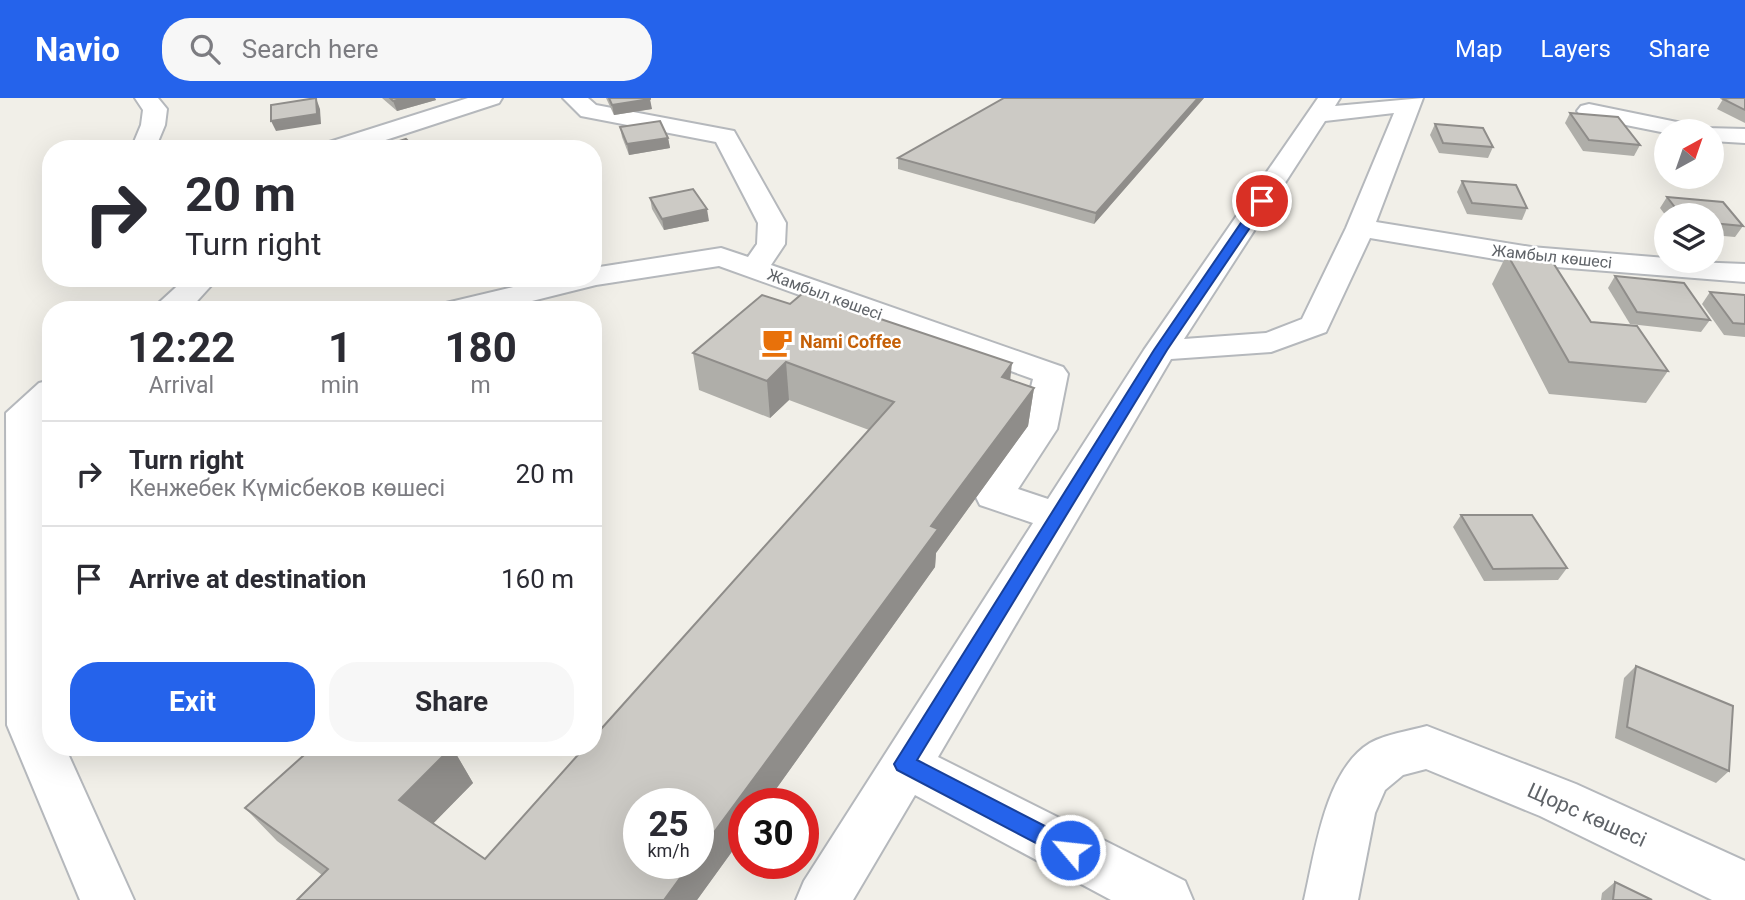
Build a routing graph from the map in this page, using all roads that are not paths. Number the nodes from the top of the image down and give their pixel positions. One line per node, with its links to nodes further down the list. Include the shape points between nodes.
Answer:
1 (146, 98): 10 (street, via 155,109)
2 (491, 98): 11 (street)
3 (574, 98): 13 (street, via 589,111 725,136 772,223 771,244)
4 (1410, 101): 5 (street); 12 (street)
5 (1325, 107): 20 (street)
6 (1589, 111): 7 (street)
7 (1654, 123)
8 (1724, 135): 9 (street)
9 (1745, 136)
10 (147, 140)
11 (360, 140)
12 (1360, 228): 14 (street, Жамбыл көшесі, via 1531,256); 20 (street, via 1315,325 1271,342)
13 (755, 268): 15 (street, Жамбыл көшесі, via 721,257); 22 (street, Жамбыл көшесі, via 1051,374 1040,429 994,495)
14 (1745, 274)
15 (602, 275)
16 (194, 287): 18 (street)
17 (552, 287): 19 (street, Жамбыл көшесі)
18 (181, 301)
19 (494, 301)
20 (1160, 350): 22 (street)
21 (31, 407): 23 (street, via 31,725)
22 (1056, 516): 25 (street)
23 (42, 750)
24 (44, 756): 27 (street)
25 (904, 764): 28 (street); 29 (street)
26 (1745, 888): 30 (street, Щорс көшесі, via 1558,800 1427,747 1388,758 1367,775 1350,813)
27 (107, 900)
28 (823, 900)
29 (1166, 900)
30 (1331, 900)

